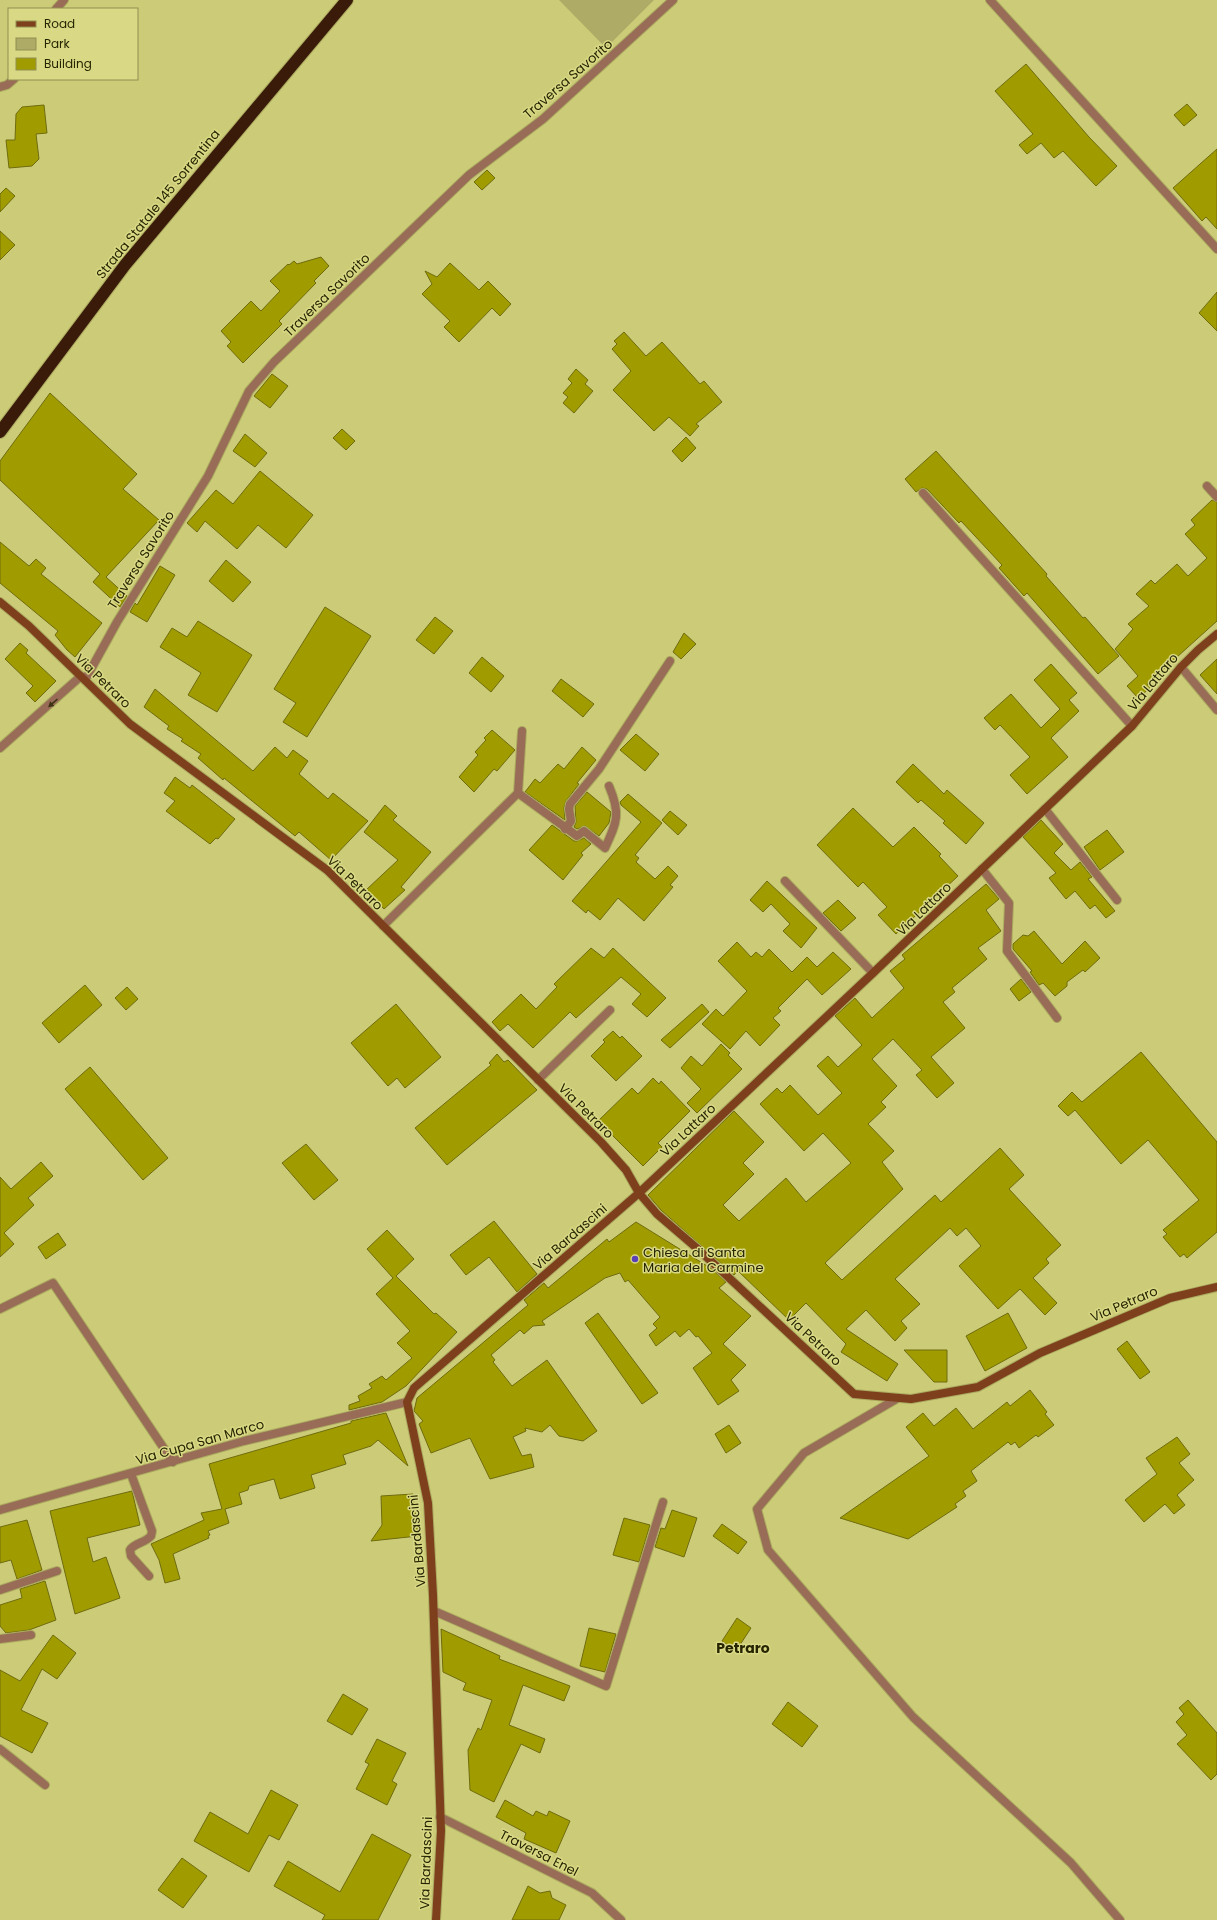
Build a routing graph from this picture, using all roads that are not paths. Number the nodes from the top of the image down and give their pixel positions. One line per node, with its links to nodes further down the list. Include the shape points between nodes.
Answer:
1 (64, 0): 5 (street)
2 (347, 0): 9 (highway, Strada Statale 145 Sorrentina, via 129,259)
3 (674, 0): 17 (street, Traversa Savorito, via 543,119 469,175 274,362 249,391 208,476)
4 (990, 0): 8 (street)
5 (57, 8)
6 (13, 80): 7 (street)
7 (0, 87)
8 (1217, 249)
9 (0, 432)
10 (1207, 486): 12 (street)
11 (923, 493): 19 (street)
12 (1217, 497)
13 (0, 602): 17 (street, Via Petraro)
14 (1217, 634): 16 (street, Via Lattaro)
15 (670, 661): 25 (street, via 599,769 570,804 571,822)
16 (1181, 667): 18 (street); 19 (street, Via Lattaro)
17 (83, 678): 21 (street, Traversa Savorito, one-way to 21); 29 (street, Via Petraro, via 130,724 327,870)
18 (1217, 710)
19 (1132, 726): 24 (street, Via Lattaro)
20 (522, 731): 23 (street)
21 (0, 748)
22 (609, 786): 25 (street, via 615,800 617,822 605,848 584,831 577,836)
23 (518, 793): 25 (street); 29 (street)
24 (1045, 809): 26 (street, Via Lattaro); 28 (street)
25 (565, 829)
26 (982, 869): 30 (street, Via Lattaro); 32 (street, via 1009,903 1007,951)
27 (785, 881): 30 (street)
28 (1117, 900)
29 (383, 926): 33 (street, Via Petraro)
30 (873, 973): 34 (street, Via Lattaro)
31 (610, 1010): 33 (street)
32 (1057, 1018)
33 (538, 1080): 34 (street, Via Petraro, via 601,1142 626,1170)
34 (639, 1193): 37 (street, Via Petraro, via 657,1214 854,1394); 38 (street, Via Bardascini, via 414,1388)
35 (1217, 1287): 37 (street, Via Petraro, via 1170,1298 1040,1353 978,1387 911,1399)
36 (0, 1309): 39 (street, via 53,1283)
37 (898, 1398): 54 (street, via 804,1454 757,1509 768,1550 913,1717 1071,1863)
38 (407, 1402): 39 (street, Via Cupa San Marco, via 244,1441); 46 (street, Via Bardascini, via 428,1503)
39 (173, 1462): 40 (street, Via Cupa San Marco)
40 (131, 1474): 42 (street, Via Cupa San Marco); 44 (street, via 152,1532 147,1541 132,1547 131,1556)
41 (663, 1502): 46 (street, via 606,1686)
42 (0, 1510)
43 (57, 1570): 45 (street)
44 (149, 1576)
45 (0, 1590)
46 (434, 1611): 51 (street, Via Bardascini)
47 (31, 1635): 48 (street)
48 (0, 1639)
49 (0, 1749): 50 (street)
50 (45, 1785)
51 (440, 1817): 52 (street, Via Bardascini); 53 (street, Traversa Enel, via 592,1893)
52 (436, 1920)
53 (621, 1920)
54 (1120, 1920)

